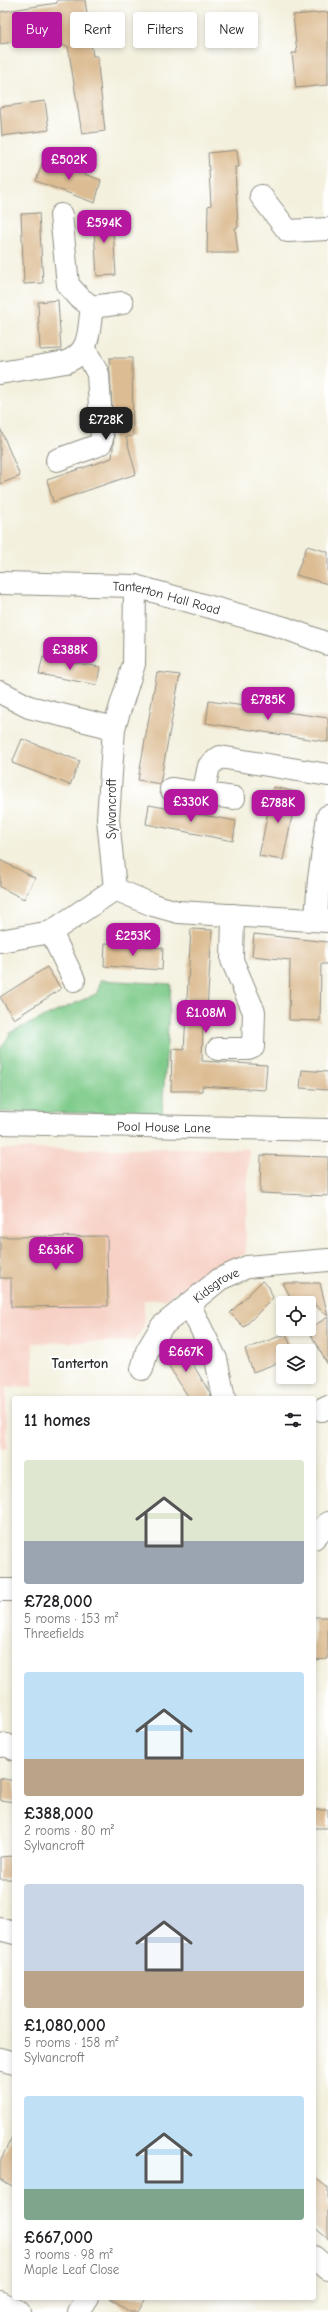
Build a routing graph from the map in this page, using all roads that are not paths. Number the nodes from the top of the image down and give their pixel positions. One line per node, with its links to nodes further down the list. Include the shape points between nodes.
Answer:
1 (261, 196): 3 (street, via 288,231)
2 (61, 215): 5 (street, via 68,285)
3 (328, 229)
4 (122, 303): 5 (street)
5 (92, 307): 6 (street)
6 (85, 349): 7 (street, via 76,358 66,362); 8 (street, via 98,374 102,438 96,446)
7 (0, 373)
8 (57, 460)
9 (0, 584): 10 (street, Tanterton Hall Road)
10 (135, 586): 11 (street, Tanterton Hall Road, via 285,628); 13 (street, Sylvancroft, via 134,664)
11 (328, 644)
12 (0, 692): 13 (street, via 29,708)
13 (114, 728): 19 (street, Sylvancroft, via 108,819)
14 (328, 775): 16 (street, via 220,757 209,766)
15 (171, 788): 16 (street)
16 (203, 794): 17 (street)
17 (234, 798)
18 (328, 816): 21 (street, via 319,879)
19 (115, 889): 20 (street, via 178,912); 22 (street)
20 (233, 915): 21 (street); 25 (street, via 232,960 254,1012 255,1042 253,1047 248,1049)
21 (322, 920)
22 (51, 932): 23 (street); 24 (street)
23 (0, 941)
24 (74, 980)
25 (218, 1048)
26 (0, 1122): 27 (street, Pool House Lane)
27 (328, 1130)
28 (328, 1260): 29 (street, Kidsgrove, via 247,1267 220,1280)
29 (189, 1304): 30 (street, Kidsgrove, via 162,1326 147,1351); 31 (street, via 216,1359)
30 (142, 1369)
31 (224, 1396)
32 (328, 1523): 33 (street)
33 (316, 1536)
34 (0, 1590): 35 (street)
35 (12, 1590)
36 (0, 1746): 37 (street)
37 (12, 1748)
38 (0, 1929): 39 (street)
39 (12, 1932)
40 (0, 2059): 41 (street)
41 (12, 2062)
42 (316, 2259): 43 (street)
43 (328, 2269)
44 (87, 2300): 47 (street)
45 (0, 2302): 46 (street)
46 (19, 2312)
47 (79, 2312)

